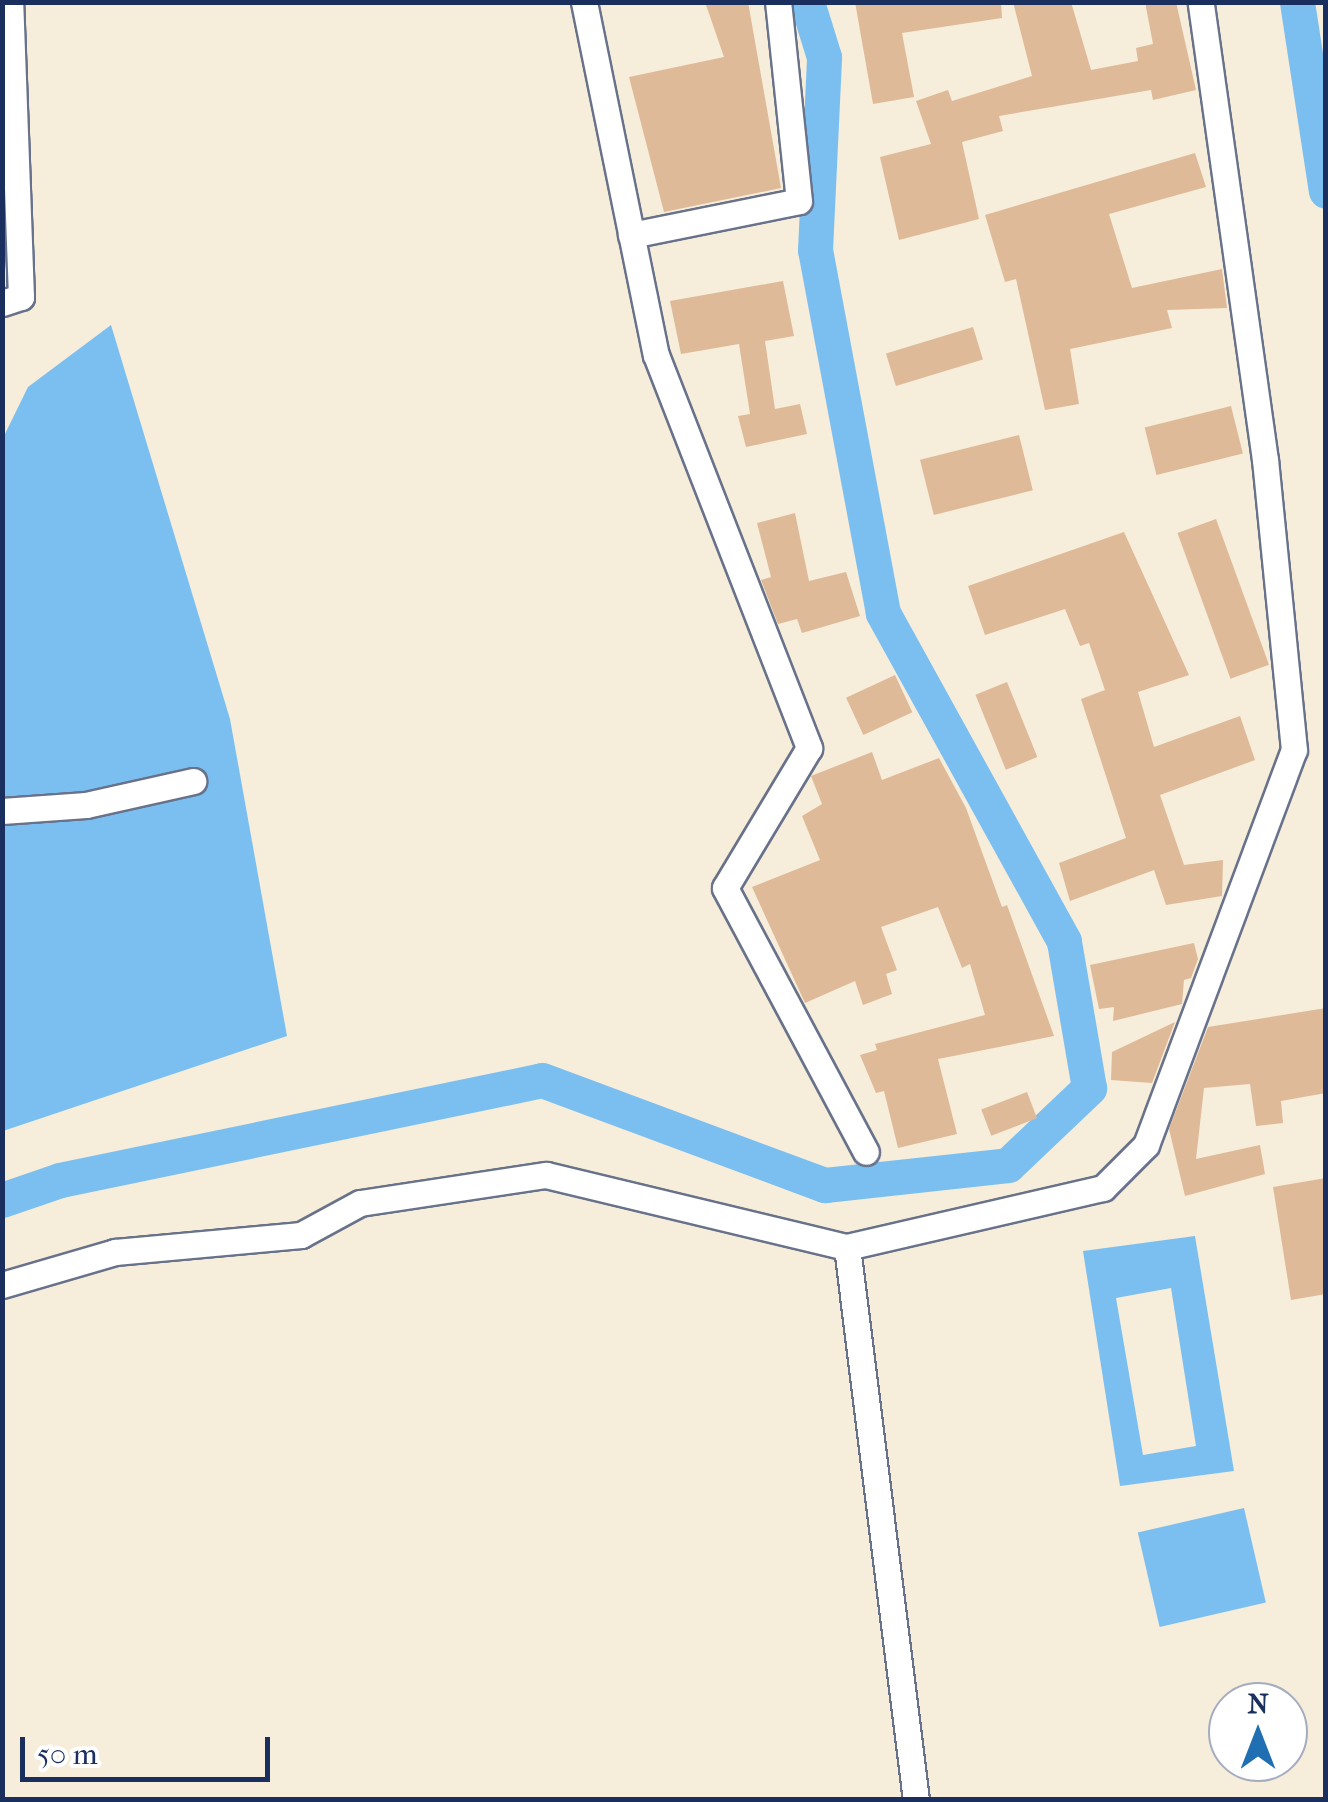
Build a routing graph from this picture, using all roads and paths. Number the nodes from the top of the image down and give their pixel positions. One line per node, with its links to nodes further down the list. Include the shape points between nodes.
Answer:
1 (10, 2): 5 (street)
2 (584, 2): 6 (street)
3 (778, 2): 6 (street, via 799,201)
4 (1201, 2): 11 (street, via 1265,460 1294,750 1146,1145 1103,1188)
5 (7, 44): 7 (street, via 22,297)
6 (632, 235): 10 (street, via 656,355 809,748 724,888)
7 (2, 303)
8 (192, 781): 9 (street, via 86,805)
9 (2, 811)
10 (866, 1152)
11 (846, 1248): 12 (street, via 546,1175 360,1203 300,1235 114,1252); 13 (street)
12 (2, 1285)
13 (916, 1800)

